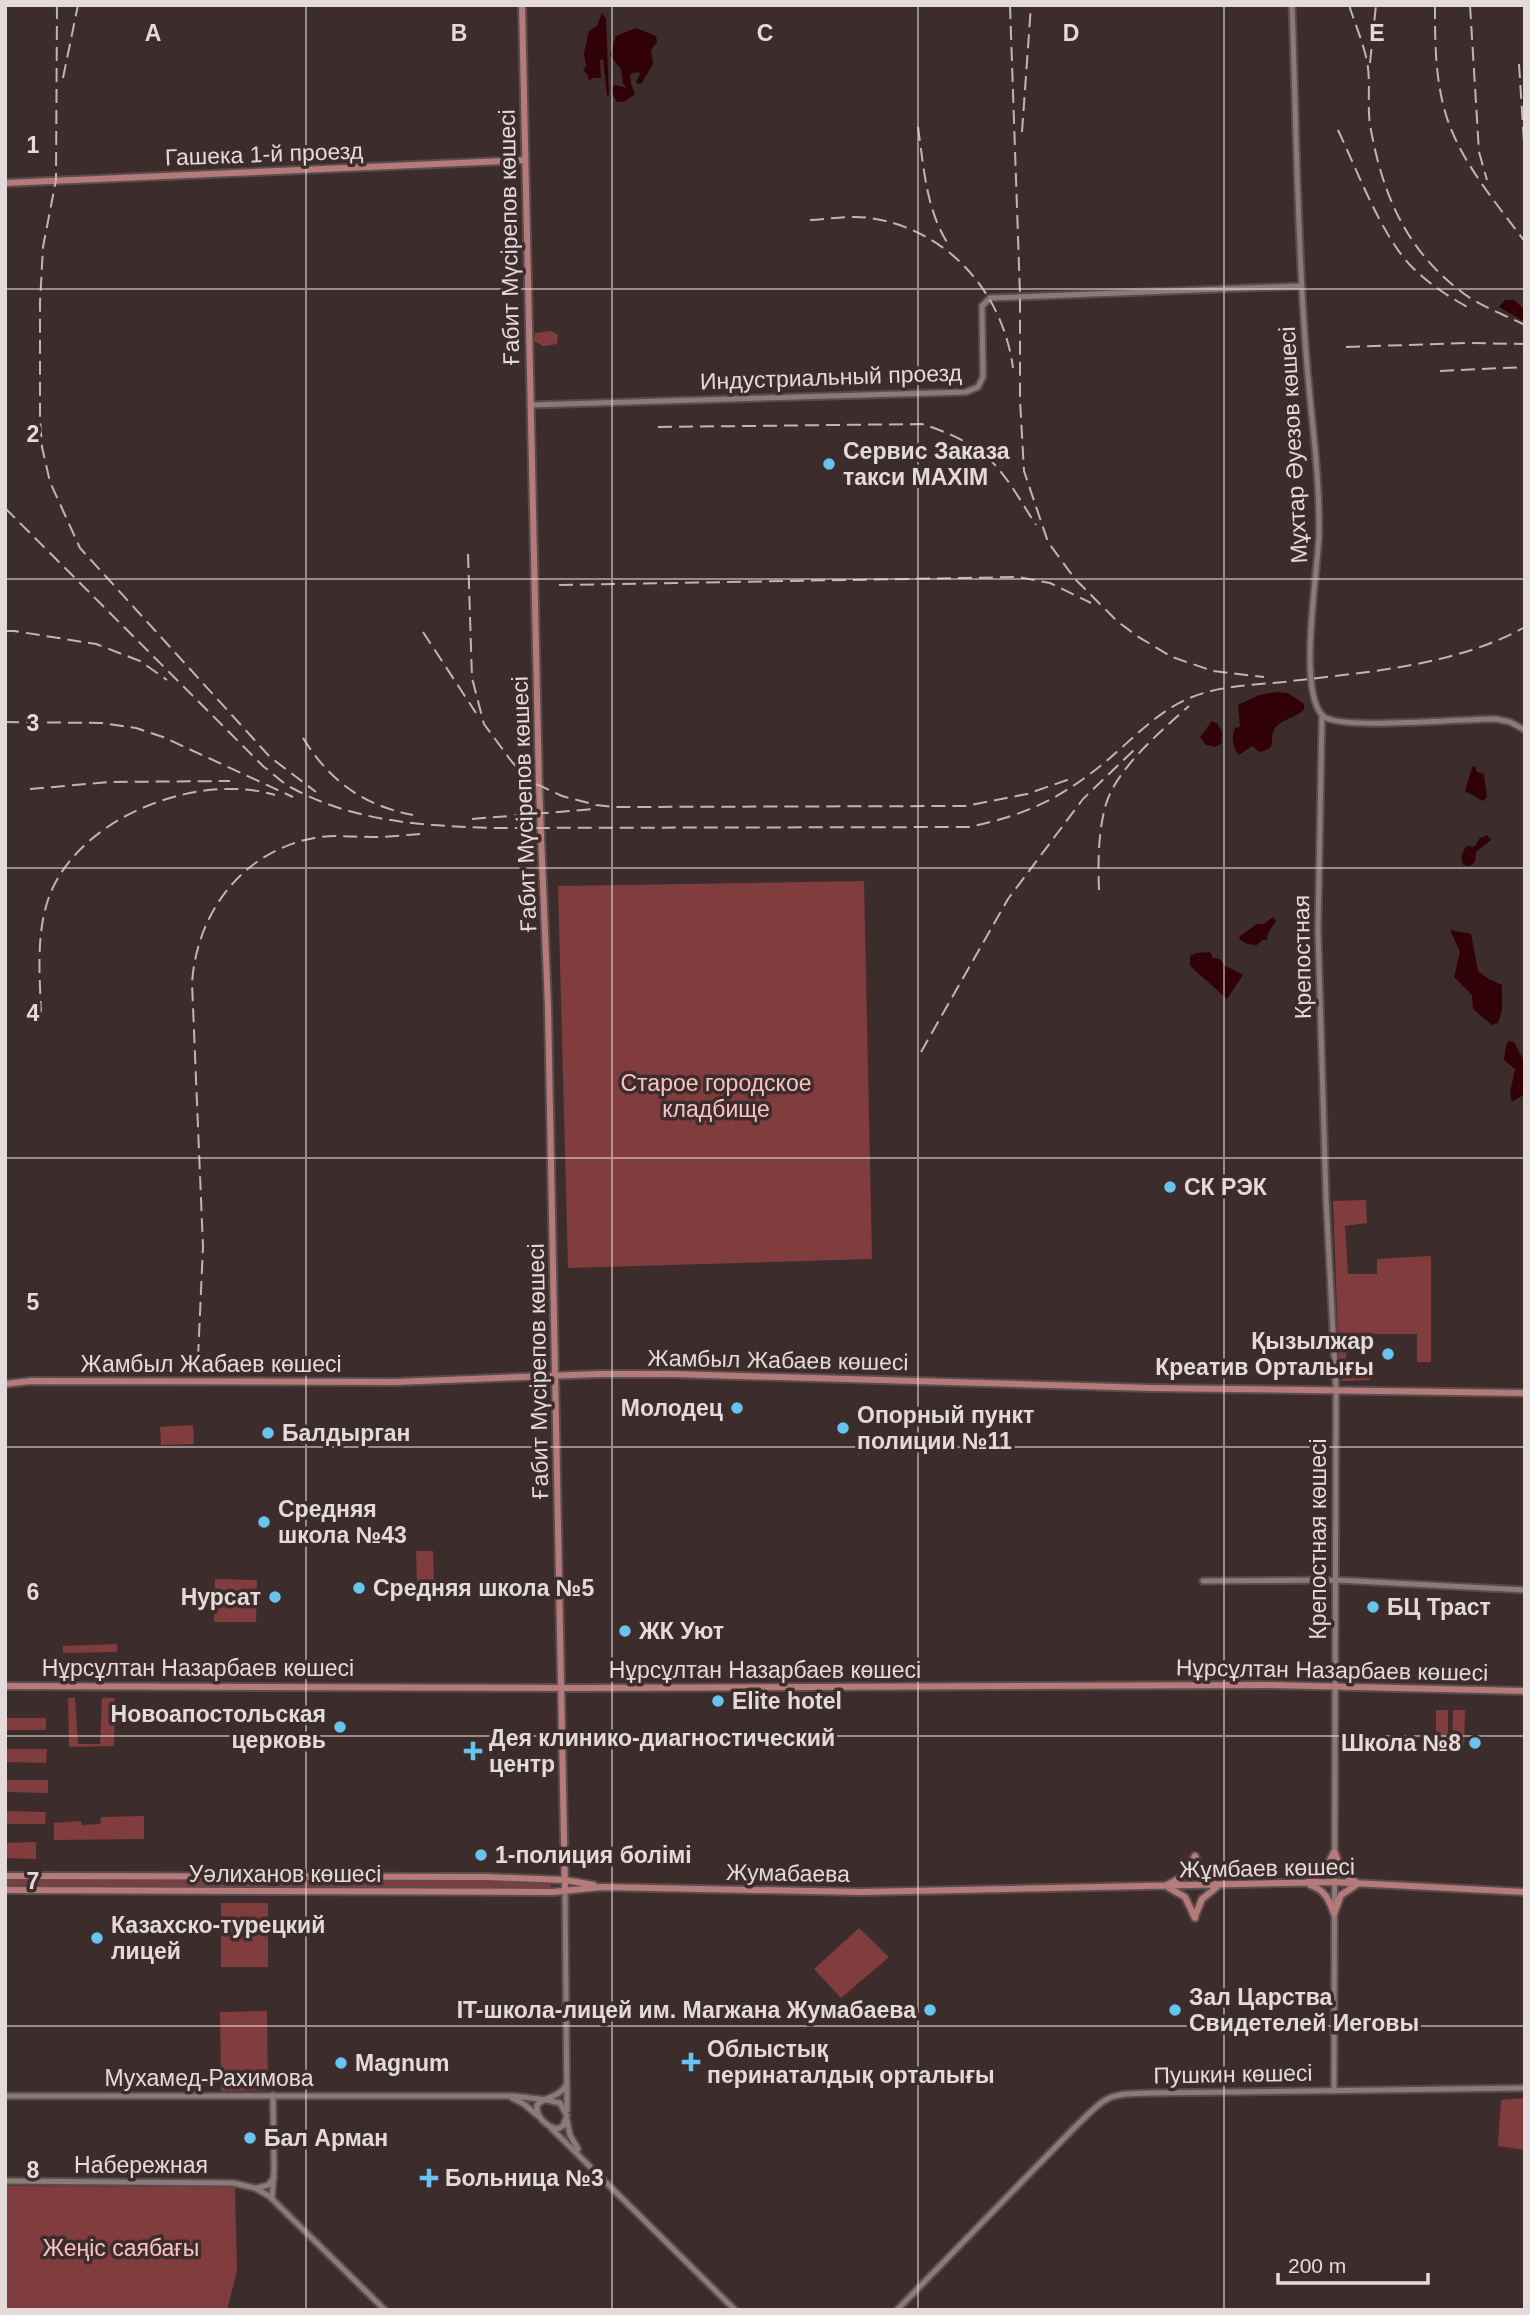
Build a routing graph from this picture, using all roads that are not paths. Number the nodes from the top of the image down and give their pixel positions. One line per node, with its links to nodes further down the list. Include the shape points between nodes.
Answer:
1 (522, 5): 3 (main road, Ғабит Мүсірепов көшесі)
2 (1293, 5): 5 (street, Мұхтар Әуезов көшесі)
3 (525, 160): 4 (main road, Гашека 1-й проезд); 6 (main road, Ғабит Мүсірепов көшесі)
4 (5, 183)
5 (1301, 286): 6 (street, Индустриальный проезд, via 990,298 982,306 984,377 976,389 966,392); 7 (street, Мұхтар Әуезов көшесі, via 1319,530 1310,674 1312,695)
6 (530, 405): 10 (main road, Ғабит Мүсірепов көшесі)
7 (1322, 715): 8 (street, via 1348,723 1496,719); 9 (street, Крепостная, via 1318,930)
8 (1525, 730)
9 (1326, 1198): 14 (street, Крепостная көшесі)
10 (555, 1377): 12 (main road, Жамбыл Жабаев көшесі, via 395,1382); 14 (main road, Жамбыл Жабаев көшесі, via 674,1374); 21 (main road, Ғабит Мүсірепов көшесі)
11 (5, 1378): 12 (main road)
12 (31, 1381): 13 (main road)
13 (5, 1384)
14 (1336, 1390): 15 (main road, Жамбыл Жабаев көшесі); 16 (street, Крепостная көшесі)
15 (1525, 1393)
16 (1336, 1580): 17 (street); 18 (street); 20 (street, Крепостная көшесі)
17 (1203, 1581)
18 (1525, 1590)
19 (5, 1686): 21 (main road, Нұрсұлтан Назарбаев көшесі)
20 (1335, 1686): 21 (main road, Нұрсұлтан Назарбаев көшесі); 22 (main road, Нұрсұлтан Назарбаев көшесі); 23 (street, Крепостная көшесі)
21 (562, 1688): 26 (main road)
22 (1525, 1691)
23 (1334, 1852): 27 (street, Крепостная көшесі); 28 (main road, via 1324,1873); 29 (main road, via 1344,1875)
24 (5, 1875): 25 (main road, Уәлиханов көшесі)
25 (150, 1875): 26 (main road, Уәлиханов көшесі); 36 (main road)
26 (565, 1880): 31 (main road); 35 (main road)
27 (1334, 1882): 28 (main road, Жұмбаев көшесі); 29 (main road, Жұмбаев көшесі); 38 (street, Крепостная көшесі)
28 (1303, 1883): 30 (main road, Жұмбаев көшесі); 38 (main road, via 1323,1892)
29 (1361, 1883): 37 (main road, Жұмбаев көшесі); 38 (main road, via 1343,1892)
30 (1222, 1885): 32 (main road, Жұмбаев көшесі); 32 (main road, via 1205,1879 1195,1856 1184,1876); 32 (main road, via 1204,1896 1195,1917 1183,1895)
31 (602, 1887): 33 (main road, Жумабаева, via 861,1892); 35 (main road, Жумабаева)
32 (1163, 1887): 33 (main road, Жұмбаев көшесі)
33 (1010, 1889)
34 (5, 1891): 36 (main road, Уәлиханов көшесі)
35 (565, 1891): 36 (main road, Уәлиханов көшесі); 39 (street)
36 (149, 1892)
37 (1525, 1892)
38 (1334, 1914): 41 (street, Крепостная көшесі)
39 (567, 2084): 45 (street, via 559,2095); 46 (street)
40 (1525, 2088): 41 (street, Пушкин көшесі)
41 (1334, 2091): 55 (street, Пушкин көшесі, via 1111,2096 1095,2107)
42 (273, 2095): 43 (street, Мухамед-Рахимова); 44 (street, Мухамед-Рахимова); 49 (street)
43 (498, 2095): 45 (street, Мухамед-Рахимова); 47 (street, via 524,2104)
44 (5, 2096)
45 (547, 2100): 46 (street, via 560,2103); 47 (street, via 537,2108)
46 (567, 2116): 47 (street, via 559,2129); 48 (street, via 570,2136)
47 (545, 2122): 48 (street)
48 (583, 2158): 54 (street)
49 (274, 2178): 51 (street, via 266,2187); 52 (street)
50 (5, 2181): 51 (street, Набережная, via 186,2181)
51 (256, 2188): 52 (street, Набережная)
52 (272, 2199): 53 (street, Набережная)
53 (385, 2310)
54 (735, 2310)
55 (897, 2310)

